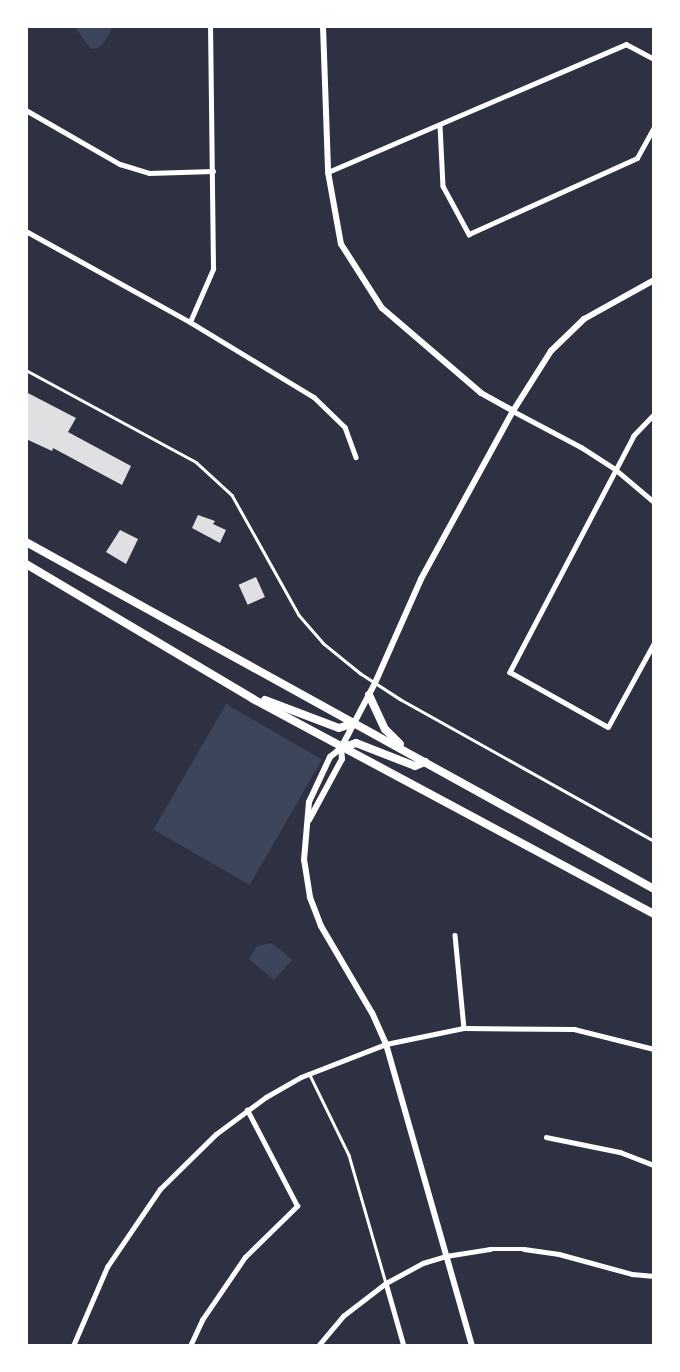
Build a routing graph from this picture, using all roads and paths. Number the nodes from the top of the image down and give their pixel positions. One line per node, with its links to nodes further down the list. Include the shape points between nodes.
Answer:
1 (210, 26): 7 (street)
2 (323, 26): 8 (street)
3 (654, 59): 5 (street, via 625,44)
4 (26, 110): 7 (street, via 120,164 149,173)
5 (440, 125): 6 (street, via 443,186 469,234 637,158); 8 (street)
6 (654, 127)
7 (213, 171): 11 (street, via 213,270)
8 (328, 172): 13 (street, via 341,244 369,292 481,393)
9 (26, 231): 11 (street)
10 (654, 280): 13 (street, via 584,319 551,351)
11 (190, 322): 15 (street, via 314,397 345,427)
12 (26, 370): 21 (lane, via 196,462 232,495 299,615 323,643)
13 (513, 411): 16 (street); 21 (street, via 421,579)
14 (654, 415): 16 (street, via 634,436)
15 (356, 457)
16 (615, 469): 17 (street); 20 (street, via 510,672 608,727)
17 (654, 502)
18 (26, 542): 24 (main road)
19 (26, 564): 22 (main road)
20 (654, 643)
21 (375, 683): 23 (street); 28 (lane)
22 (231, 685): 24 (main road, via 339,728); 25 (main road)
23 (369, 695): 24 (street); 26 (main road, via 394,740)
24 (354, 723): 25 (street); 26 (main road)
25 (341, 748): 26 (main road, via 356,743 415,766); 27 (street, via 342,759); 27 (street, via 330,757 314,788); 30 (main road)
26 (425, 762): 29 (main road)
27 (307, 824): 33 (street, via 304,860 314,910)
28 (654, 841)
29 (654, 889)
30 (654, 914)
31 (455, 934): 32 (street)
32 (464, 1028): 33 (street); 34 (street, via 574,1029)
33 (386, 1044): 35 (street); 39 (street)
34 (654, 1049)
35 (309, 1073): 36 (street); 41 (lane, via 349,1154)
36 (247, 1110): 43 (street, via 193,1154 141,1213 96,1289); 44 (street, via 297,1206 245,1257)
37 (546, 1137): 38 (street, via 620,1152)
38 (654, 1165)
39 (446, 1256): 40 (street, via 524,1249); 41 (street); 46 (street)
40 (654, 1276)
41 (386, 1283): 42 (street); 45 (street, via 343,1317)
42 (403, 1345)
43 (73, 1346)
44 (190, 1346)
45 (318, 1346)
46 (472, 1346)

